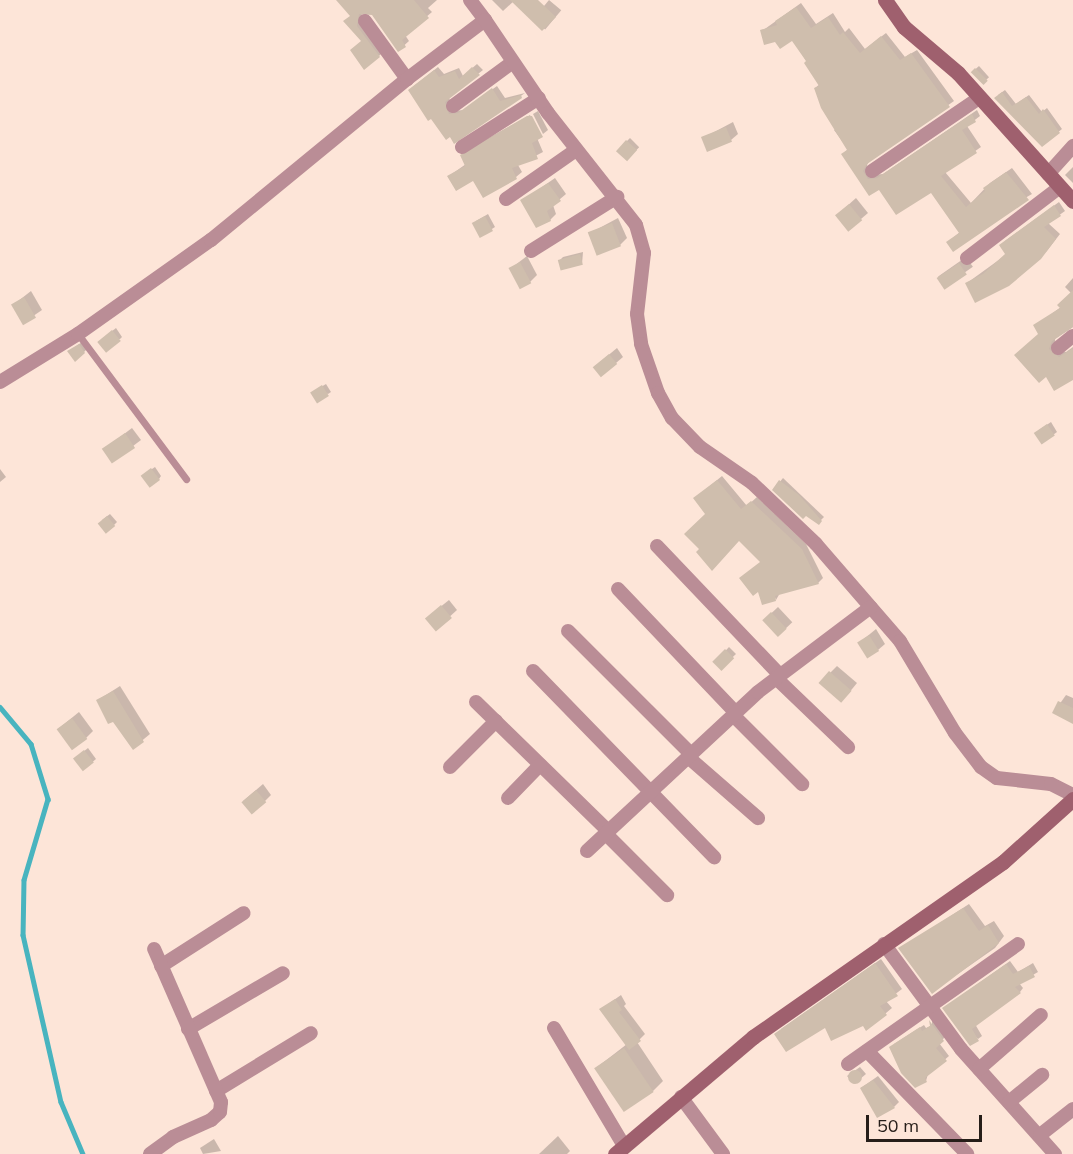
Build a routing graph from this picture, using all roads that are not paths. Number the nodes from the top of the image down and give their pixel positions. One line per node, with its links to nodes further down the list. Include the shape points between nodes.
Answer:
1 (470, 0): 3 (street)
2 (885, 0): 8 (street, via 904,27)
3 (485, 20): 5 (street); 6 (street)
4 (365, 21): 6 (street)
5 (513, 62): 7 (street); 9 (street)
6 (407, 79): 21 (street, via 211,240)
7 (539, 98): 10 (street); 12 (street)
8 (979, 98): 13 (street); 14 (street)
9 (453, 106)
10 (462, 147)
11 (1073, 147): 14 (street)
12 (576, 150): 16 (street); 17 (street)
13 (872, 171)
14 (1048, 174): 15 (street)
15 (1060, 187): 18 (street); 20 (street)
16 (617, 197): 19 (street); 28 (street, via 642,239 644,267 638,328 645,360 664,407 695,443 752,483 786,514)
17 (506, 199)
18 (1073, 201)
19 (531, 251)
20 (967, 258)
21 (78, 334): 24 (street); 25 (lane)
22 (1073, 336): 23 (street)
23 (1058, 348)
24 (0, 382)
25 (186, 479)
26 (657, 546): 31 (street)
27 (618, 589): 33 (street)
28 (871, 607): 31 (street); 41 (street, via 919,667 955,733 981,767 998,778 1051,784)
29 (568, 631): 36 (street)
30 (533, 671): 40 (street)
31 (778, 676): 33 (street); 35 (street)
32 (476, 702): 34 (street)
33 (734, 714): 36 (street); 39 (street)
34 (496, 722): 37 (street); 38 (street)
35 (848, 747)
36 (690, 755): 40 (street); 43 (street)
37 (540, 765): 42 (street); 44 (street)
38 (450, 767)
39 (802, 784)
40 (649, 793): 44 (street); 46 (street)
41 (1073, 797): 49 (street, via 1003,862)
42 (508, 798)
43 (758, 818)
44 (607, 832): 45 (street); 47 (street)
45 (587, 851)
46 (714, 857)
47 (667, 895)
48 (244, 913): 52 (street)
49 (884, 944): 54 (street); 64 (street, via 777,1018)
50 (1018, 944): 54 (street)
51 (154, 949): 52 (street)
52 (161, 966): 57 (street)
53 (283, 973): 57 (street)
54 (927, 1008): 59 (street); 61 (street)
55 (1041, 1015): 61 (street)
56 (554, 1028): 68 (street)
57 (188, 1029): 63 (street)
58 (311, 1033): 63 (street)
59 (867, 1051): 60 (street); 71 (street)
60 (848, 1064)
61 (979, 1069): 65 (street)
62 (1042, 1075): 65 (street)
63 (216, 1091): 69 (street, via 220,1112)
64 (681, 1097): 68 (street); 70 (street)
65 (1009, 1102): 67 (street)
66 (1073, 1109): 67 (street)
67 (1040, 1135): 72 (street)
68 (620, 1150)
69 (150, 1154)
70 (723, 1154)
71 (967, 1154)
72 (1055, 1154)

